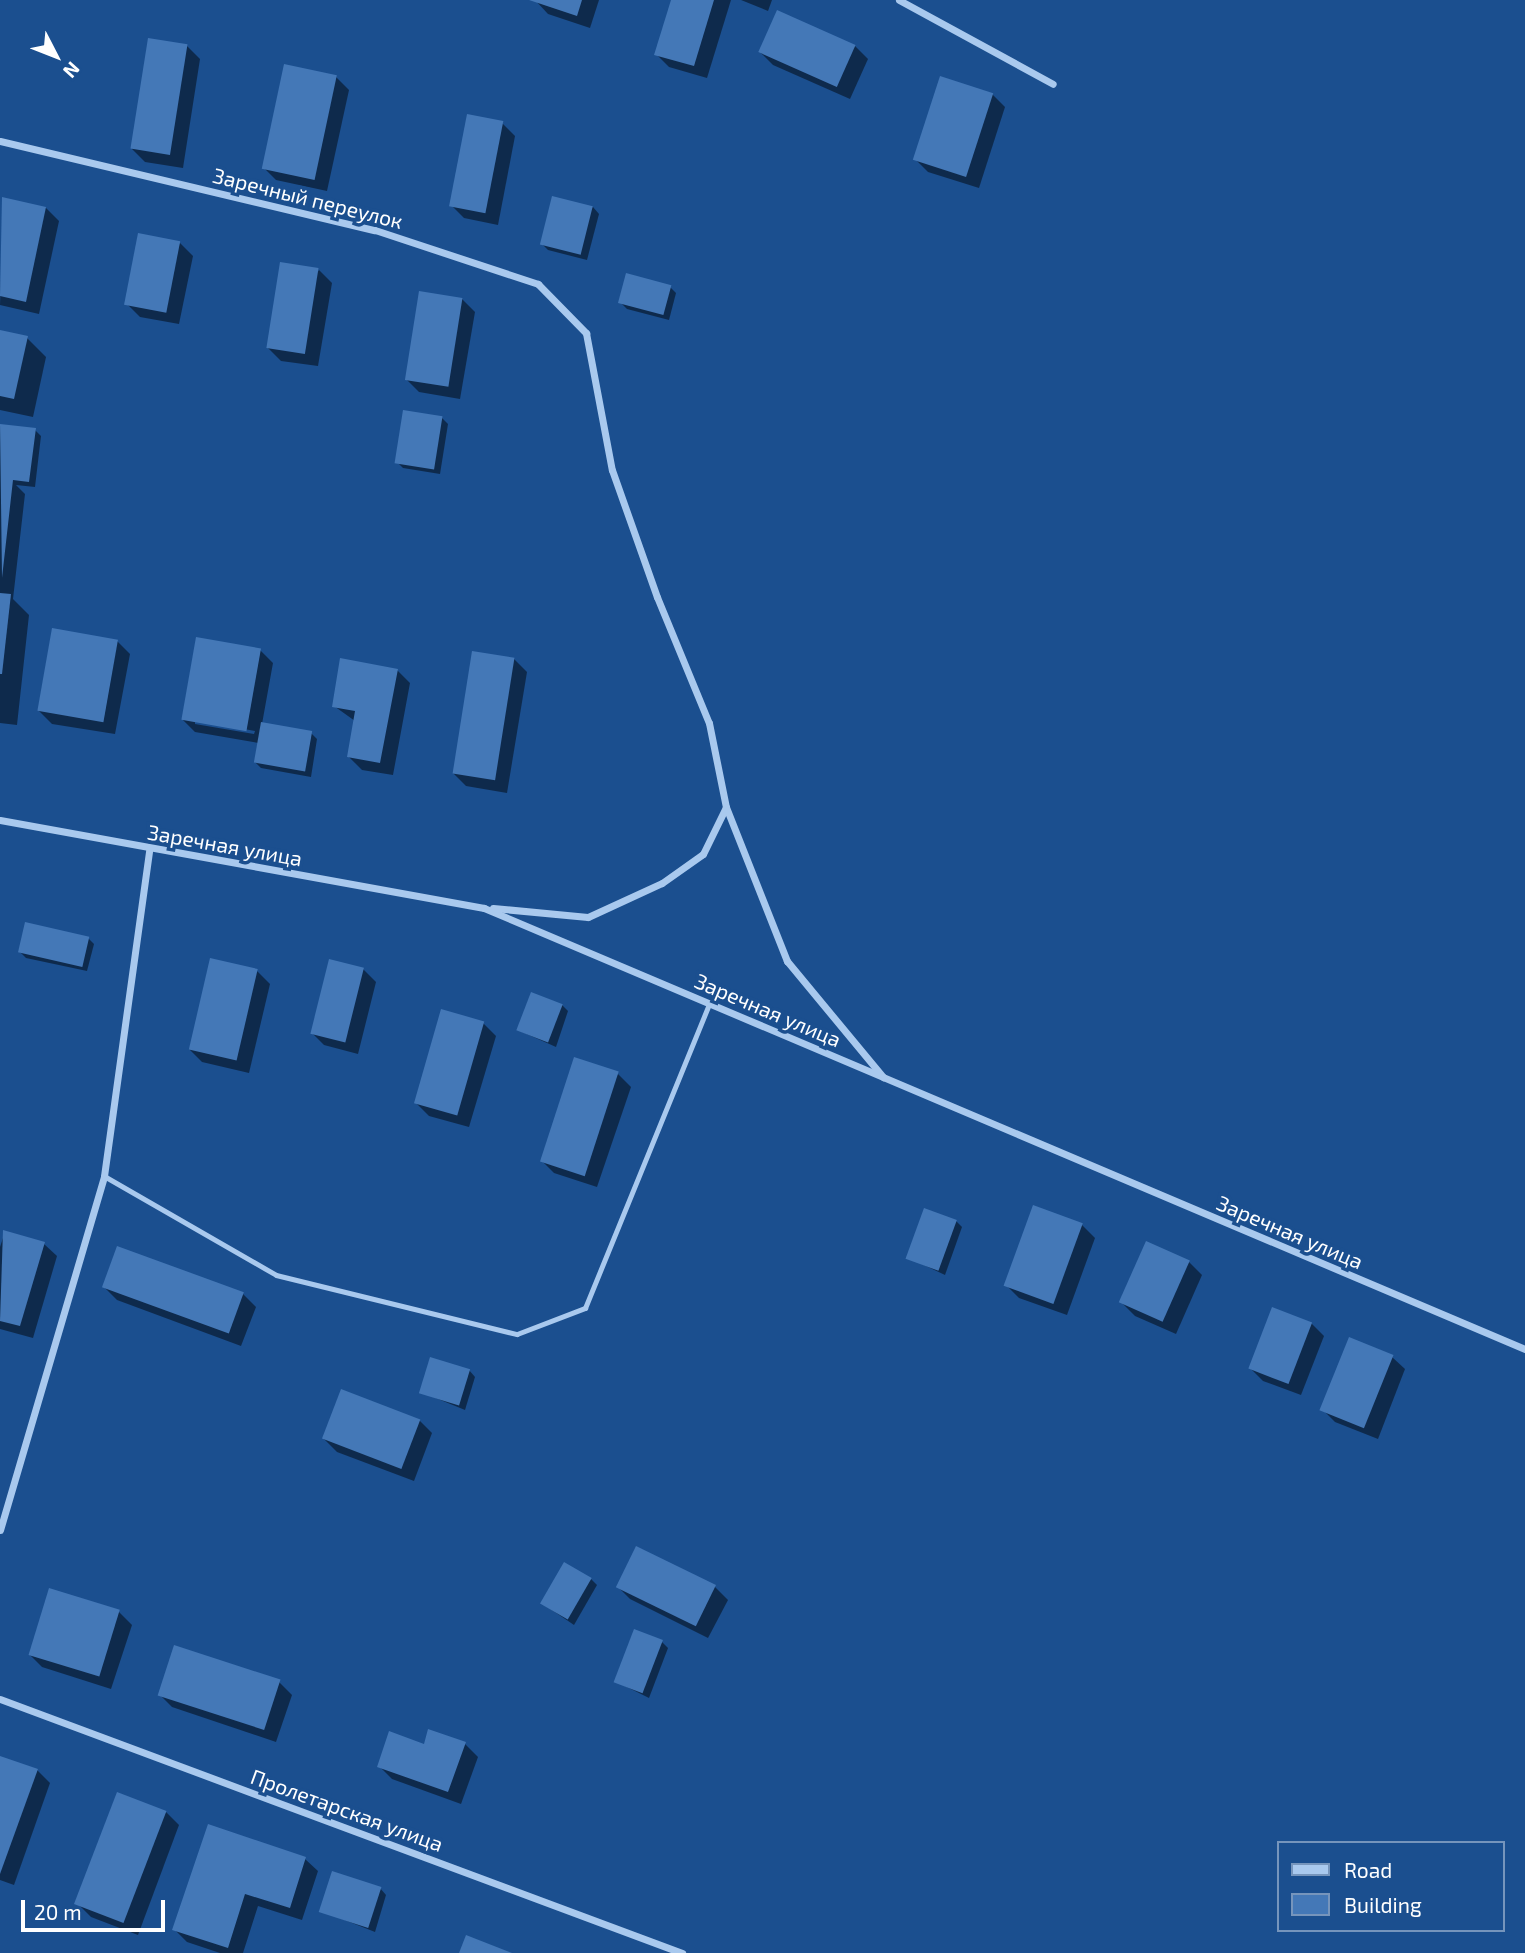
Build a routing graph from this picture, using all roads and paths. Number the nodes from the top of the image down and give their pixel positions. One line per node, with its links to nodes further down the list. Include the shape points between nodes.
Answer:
1 (899, 0): 2 (street)
2 (1053, 84)
3 (0, 141): 4 (street, Заречный переулок, via 375,230 538,285 586,333 612,470 709,723)
4 (726, 807): 7 (street, via 703,854 662,883 588,917); 9 (street, via 787,961)
5 (0, 820): 6 (street, Заречная улица)
6 (149, 850): 7 (street, Заречная улица); 10 (street)
7 (484, 908): 8 (street, Заречная улица)
8 (709, 1004): 9 (street, Заречная улица); 10 (lane, via 585,1308 517,1335 276,1275)
9 (885, 1080): 11 (street, Заречная улица)
10 (104, 1177): 12 (street)
11 (1525, 1349)
12 (0, 1530)
13 (0, 1699): 14 (street, Пролетарская улица)
14 (682, 1953)

